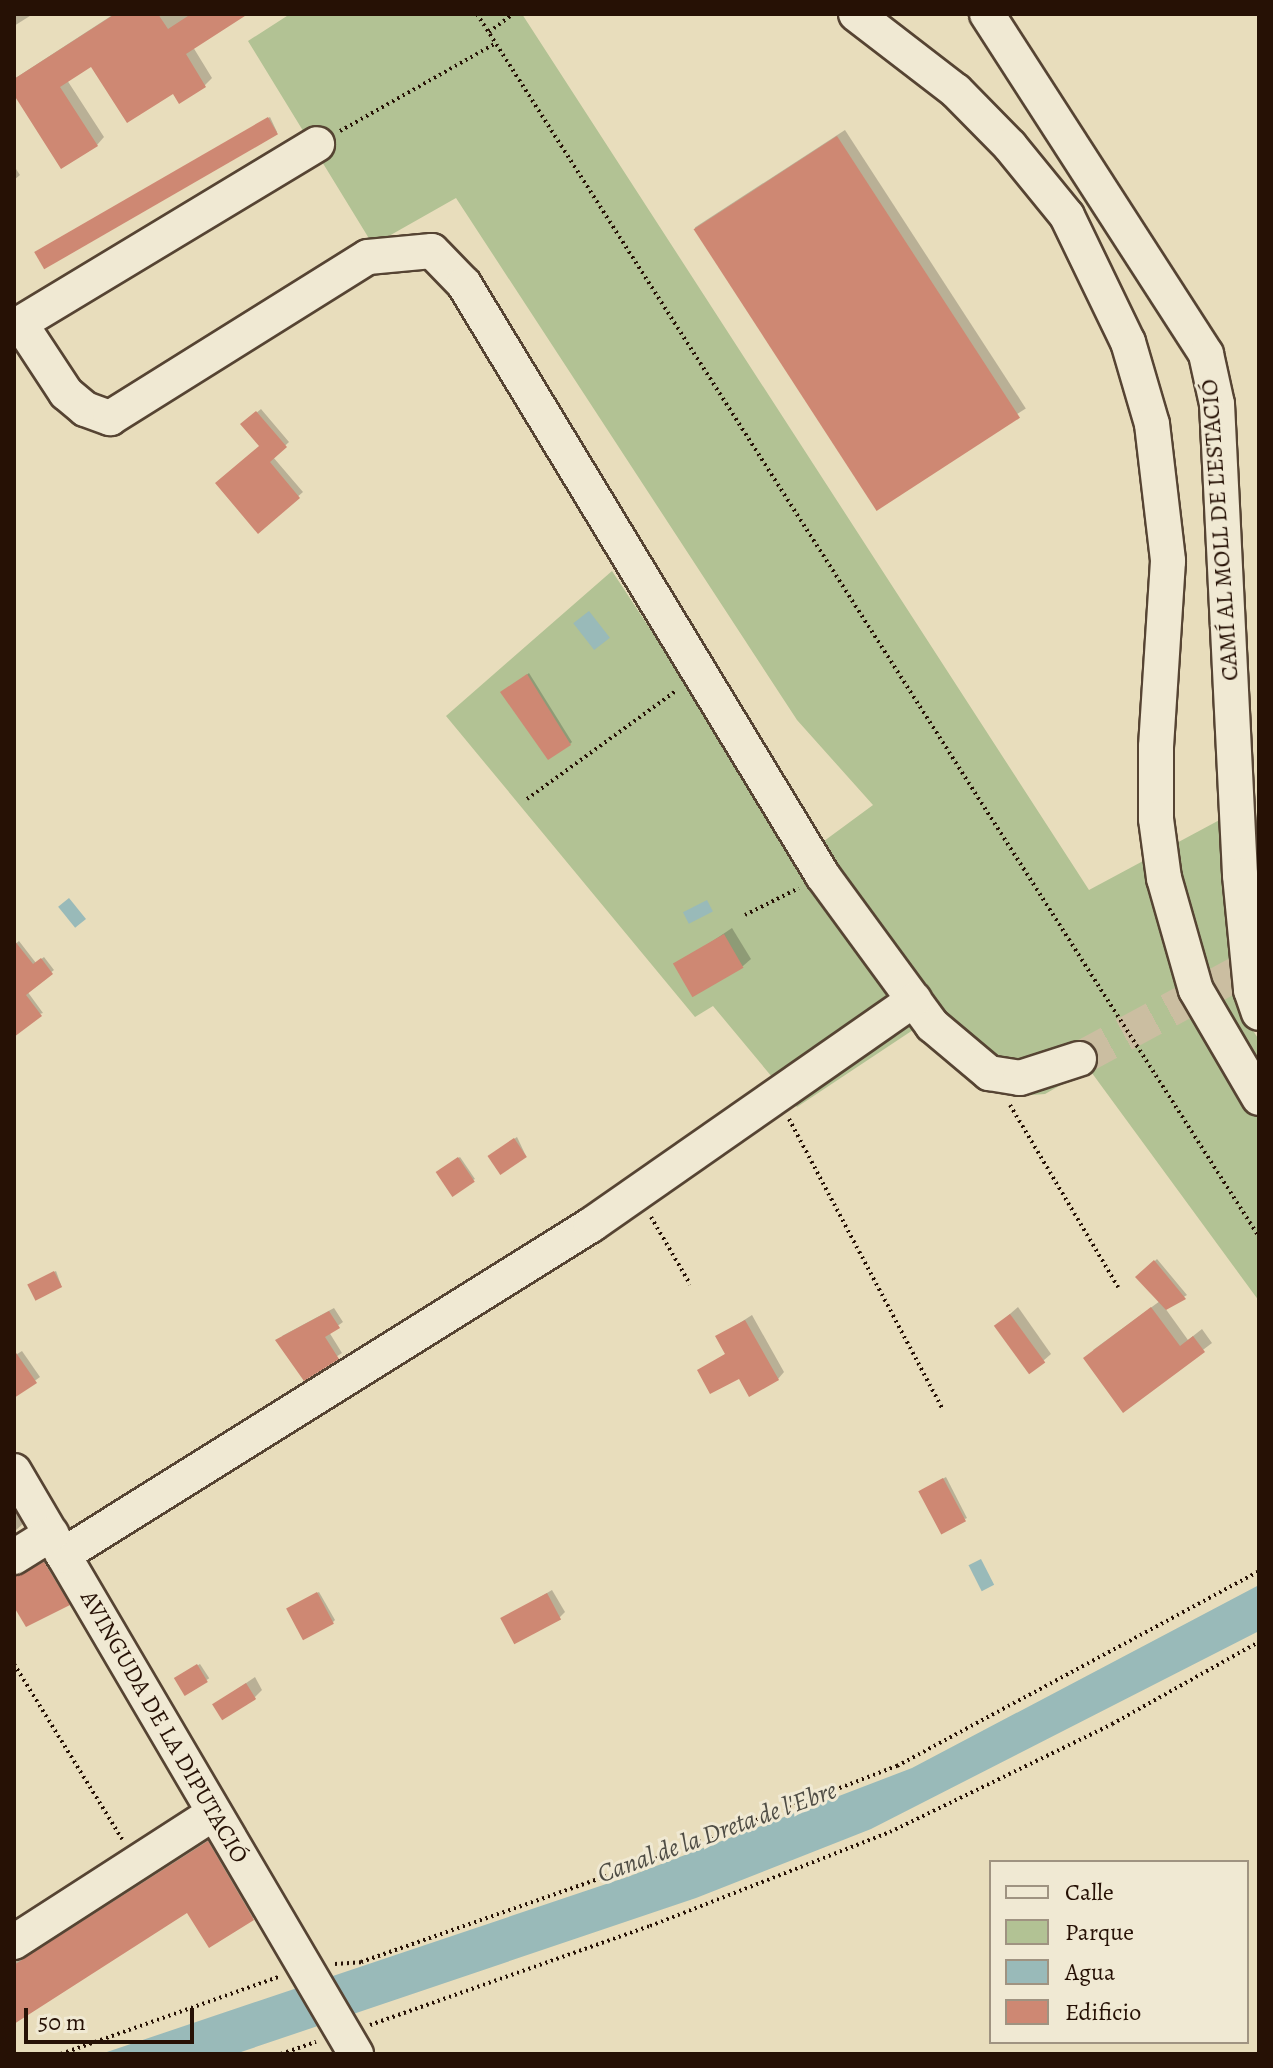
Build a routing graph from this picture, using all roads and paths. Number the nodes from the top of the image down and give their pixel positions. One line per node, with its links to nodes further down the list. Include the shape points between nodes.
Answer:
1 (477, 14): 5 (path)
2 (513, 14): 5 (path)
3 (856, 14): 18 (street, via 956,91 1010,146 1067,216 1128,342 1152,424 1168,561 1156,747 1156,819 1164,878 1196,990)
4 (987, 14): 14 (street, CAMÍ AL MOLL DE L'ESTACIÓ, via 1206,354 1217,404 1240,875 1251,990)
5 (489, 32): 6 (path)
6 (496, 43): 7 (path); 20 (path)
7 (317, 144): 8 (street)
8 (17, 325): 9 (street, via 66,393 85,409 110,418 368,257 432,251 464,284)
9 (698, 675): 10 (path); 11 (street)
10 (527, 799)
11 (823, 876): 12 (path); 13 (street)
12 (745, 915)
13 (914, 1000): 16 (street, via 932,1025); 17 (street)
14 (1259, 1013)
15 (1079, 1059): 16 (street, via 1020,1078)
16 (989, 1073): 22 (path)
17 (777, 1096): 19 (street); 23 (path)
18 (1259, 1098)
19 (637, 1193): 21 (path); 25 (street, via 390,1355)
20 (1259, 1237)
21 (690, 1284)
22 (1118, 1287)
23 (942, 1408)
24 (14, 1471): 25 (street, AVINGUDA DE LA DIPUTACIÓ)
25 (57, 1544): 26 (street); 30 (street, AVINGUDA DE LA DIPUTACIÓ)
26 (14, 1557)
27 (1259, 1571): 33 (path, via 897,1766 666,1855 361,1962)
28 (1259, 1642): 34 (path, via 1112,1724 890,1832)
29 (14, 1664): 31 (path)
30 (214, 1813): 31 (street); 33 (street, AVINGUDA DE LA DIPUTACIÓ)
31 (137, 1862): 32 (street)
32 (14, 1942)
33 (308, 1974): 34 (street, AVINGUDA DE LA DIPUTACIÓ); 35 (path)
34 (346, 2037): 37 (path)
35 (68, 2053): 36 (path)
36 (61, 2054)
37 (281, 2054)

